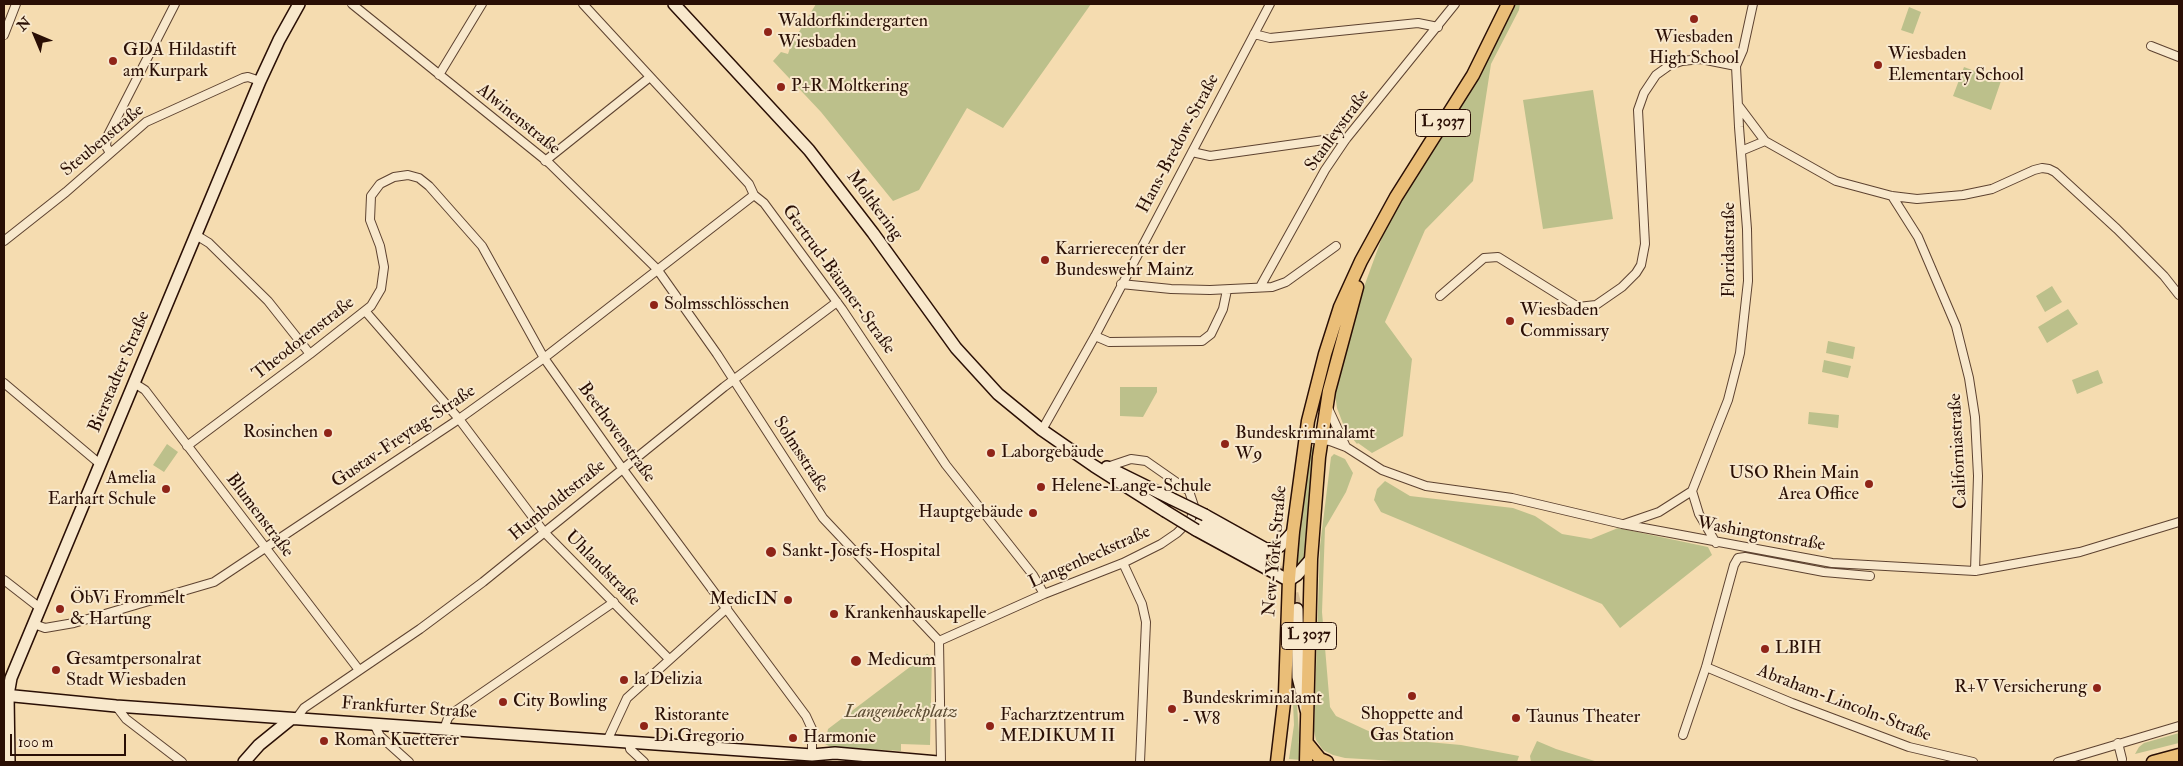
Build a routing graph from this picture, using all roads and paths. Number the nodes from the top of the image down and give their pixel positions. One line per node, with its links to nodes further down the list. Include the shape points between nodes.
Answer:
1 (16, 4): 14 (street)
2 (175, 4): 26 (street, via 107,137 106,146)
3 (299, 4): 20 (main road, Bierstadter Straße)
4 (352, 4): 18 (street, Alwinenstraße)
5 (482, 4): 18 (street)
6 (583, 4): 19 (street, Gertrud-Bäumer-Straße)
7 (674, 4): 51 (main road, Moltkering, via 825,169 969,364)
8 (1270, 4): 13 (street, Hans-Bredow-Straße)
9 (1455, 4): 12 (street, Stanleystraße)
10 (1508, 4): 32 (main road, New-York-Straße / L 3037, via 1473,75 1396,197)
11 (1753, 4): 17 (street, Floridastraße, via 1743,50)
12 (1438, 27): 13 (street, via 1418,23 1270,38); 22 (street, Stanleystraße)
13 (1254, 34): 25 (street, Hans-Bredow-Straße)
14 (4, 35)
15 (2151, 46): 16 (street)
16 (2179, 57)
17 (1736, 66): 21 (street, Floridastraße); 40 (street, via 1701,59 1682,60 1656,75 1644,93 1638,110 1645,244 1641,265 1622,287 1596,305 1578,307 1498,256 1484,258)
18 (439, 75): 27 (street, Alwinenstraße)
19 (650, 77): 27 (street); 28 (street, Gertrud-Bäumer-Straße, via 749,184)
20 (260, 81): 26 (street, Steubenstraße, via 243,78 153,117); 31 (main road, Bierstadter Straße)
21 (1738, 105): 23 (street); 24 (street, Floridastraße)
22 (1346, 139): 25 (street, via 1210,156); 37 (street, Stanleystraße)
23 (1765, 140): 24 (street); 30 (street, via 1836,180)
24 (1741, 151): 59 (street, Floridastraße, via 1748,281 1740,353 1728,400)
25 (1192, 152): 36 (street, Hans-Bredow-Straße)
26 (110, 153): 33 (street, Steubenstraße)
27 (545, 161): 35 (street, Alwinenstraße)
28 (754, 195): 35 (street, Gustav-Freytag-Straße); 41 (street, Gertrud-Bäumer-Straße, via 764,203)
29 (371, 196): 42 (street, Theodorenstraße, via 370,220 382,254 383,280 376,300); 45 (street, Beethovenstraße, via 380,184 394,177 414,176 424,181 489,256)
30 (1892, 196): 39 (street, via 1917,199 1963,195 1992,189 2042,168 2055,172 2164,276); 71 (street, Californiastraße, via 1918,237 1956,326 1969,378 1978,476)
31 (196, 236): 44 (street, via 209,243 268,301); 48 (main road, Bierstadter Straße)
32 (1374, 240): 49 (main road, New-York-Straße / L 3037, via 1344,330); 52 (main road, New-York-Straße / L 3037, via 1350,284 1332,330)
33 (4, 241)
34 (1336, 246): 37 (street, via 1286,282)
35 (657, 269): 45 (street, Gustav-Freytag-Straße); 46 (street, Solmsstraße)
36 (1121, 284): 38 (street); 43 (street, Hans-Bredow-Straße)
37 (1260, 286): 38 (street)
38 (1227, 290): 43 (street, via 1223,309 1211,334 1202,341 1109,342)
39 (2179, 295)
40 (1440, 296)
41 (836, 302): 46 (street, Humboldtstraße); 75 (street, Gertrud-Bäumer-Straße, via 946,466 1033,575)
42 (366, 312): 44 (street, Theodorenstraße); 50 (street, Uhlandstraße)
43 (1095, 336): 51 (street, Hans-Bredow-Straße)
44 (310, 354): 54 (street, Theodorenstraße)
45 (544, 358): 50 (street, Gustav-Freytag-Straße); 58 (street, Beethovenstraße)
46 (734, 380): 58 (street, Humboldtstraße); 81 (street, Solmsstraße, via 823,518)
47 (4, 383): 56 (street)
48 (134, 383): 54 (street, Blumenstraße, via 145,390); 56 (main road, Bierstadter Straße)
49 (1326, 402): 53 (main road, New-York-Straße / L 3037); 55 (street)
50 (458, 419): 64 (street, Uhlandstraße); 67 (street, Gustav-Freytag-Straße)
51 (1042, 430): 57 (main road, Moltkering); 60 (main road, Moltkering, via 1094,466)
52 (1305, 438): 53 (street, Washingtonstraße); 65 (main road, New-York-Straße / L 3037)
53 (1321, 440): 55 (street, Washingtonstraße); 69 (main road, New-York-Straße / L 3037)
54 (187, 446): 67 (street, Blumenstraße)
55 (1346, 447): 63 (street, Washingtonstraße, via 1382,470 1410,482 1512,498)
56 (100, 464): 77 (main road, Bierstadter Straße)
57 (1107, 467): 60 (main road, Moltkering); 70 (street, Langenbeckstraße, via 1136,459 1146,461 1187,489 1192,497 1193,512 1189,522 1161,544)
58 (622, 468): 64 (street, Humboldtstraße); 78 (street, Beethovenstraße)
59 (1692, 491): 63 (street, via 1659,512); 66 (street, via 1699,514)
60 (1169, 505): 62 (main road, Moltkering, bridge); 62 (main road, bridge)
61 (2179, 522): 71 (street, Washingtonstraße, via 2080,552)
62 (1200, 523): 65 (main road, via 1266,549 1280,546); 68 (main road, Moltkering); 73 (main road, Moltkering, via 1276,576)
63 (1622, 524): 66 (street, Washingtonstraße)
64 (544, 532): 76 (street, Uhlandstraße); 84 (street, Humboldtstraße, via 451,606)
65 (1293, 532): 73 (main road, New-York-Straße / L 3037)
66 (1716, 543): 71 (street, Washingtonstraße, via 1832,563)
67 (265, 548): 80 (street, Gustav-Freytag-Straße, via 214,582 74,623 45,628); 84 (street, Blumenstraße)
68 (1261, 557)
69 (1311, 560): 73 (main road, via 1301,572); 87 (main road, New-York-Straße / L 3037)
70 (1123, 563): 75 (street, Langenbeckstraße); 110 (street, via 1142,604 1146,622)
71 (1976, 571)
72 (1870, 576): 83 (street, via 1738,558)
73 (1288, 579): 102 (main road, New-York-Straße / L 3037, via 1285,694)
74 (4, 580): 77 (street)
75 (1044, 594): 81 (street, Langenbeckstraße)
76 (614, 602): 82 (street, Uhlandstraße); 92 (street, via 454,712)
77 (40, 608): 80 (main road, Bierstadter Straße)
78 (728, 608): 82 (street); 99 (street, Beethovenstraße, via 806,716 812,729)
79 (1297, 609): 87 (main road, via 1298,677)
80 (34, 624): 85 (main road, Bierstadter Straße)
81 (939, 640): 109 (street)
82 (670, 659): 94 (street, via 627,698)
83 (1706, 667): 93 (street); 113 (street, Abraham-Lincoln-Straße, via 1909,747)
84 (358, 670): 89 (street, Humboldtstraße)
85 (6, 695): 86 (main road, Frankfurter Straße); 103 (main road, Bierstadter Straße)
86 (116, 706): 88 (main road, Frankfurter Straße); 104 (street, via 126,719)
87 (1307, 712): 96 (main road, New-York-Straße / L 3037)
88 (274, 717): 89 (main road, Frankfurter Straße); 98 (main road)
89 (293, 719): 90 (main road, Frankfurter Straße); 98 (main road)
90 (374, 724): 92 (main road, Frankfurter Straße); 106 (street, via 380,736)
91 (2179, 726): 97 (street)
92 (444, 729): 94 (main road, Frankfurter Straße)
93 (1684, 736)
94 (607, 741): 95 (main road, Frankfurter Straße)
95 (628, 742): 99 (main road, Frankfurter Straße); 107 (street, via 630,749)
96 (1307, 743): 111 (main road, New-York-Straße / L 3037); 112 (main road)
97 (2118, 743): 101 (street); 114 (street)
98 (259, 745): 105 (main road)
99 (812, 755): 108 (main road, Frankfurter Straße); 109 (main road, Frankfurter Straße, via 835,753)
100 (2179, 755): 115 (main road)
101 (2122, 759)
102 (1278, 761)
103 (9, 762)
104 (182, 762)
105 (244, 762)
106 (409, 762)
107 (644, 762)
108 (848, 762)
109 (939, 762)
110 (1140, 762)
111 (1306, 762)
112 (1327, 762)
113 (1972, 762)
114 (2058, 762)
115 (2153, 762)

